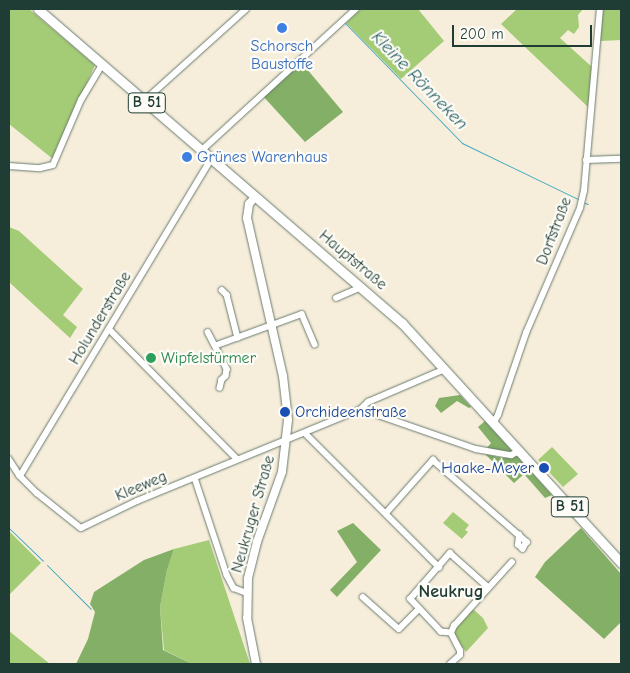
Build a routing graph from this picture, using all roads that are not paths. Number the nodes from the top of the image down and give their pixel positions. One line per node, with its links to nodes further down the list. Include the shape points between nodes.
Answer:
1 (38, 9): 5 (main road, Hauptstraße / B 51)
2 (246, 9): 6 (street)
3 (356, 9): 7 (street)
4 (600, 9): 10 (street, Dorfstraße)
5 (102, 65): 6 (main road, Hauptstraße / B 51); 11 (street, via 81,100 56,161 48,168)
6 (144, 101): 7 (main road, Hauptstraße / B 51)
7 (202, 150): 8 (main road, Hauptstraße / B 51)
8 (212, 158): 12 (main road, Hauptstraße / B 51); 17 (street, Holunderstraße)
9 (621, 159): 10 (street)
10 (586, 160): 25 (street, Dorfstraße, via 584,191 575,224 526,333)
11 (9, 166)
12 (255, 197): 13 (main road, Hauptstraße / B 51); 16 (street, Neukruger Straße, via 249,204 247,218)
13 (362, 287): 15 (street); 22 (main road, Hauptstraße / B 51)
14 (222, 290): 19 (street, via 227,295)
15 (336, 298)
16 (272, 326): 19 (street); 20 (street, via 302,314); 27 (street, Neukruger Straße, via 286,400)
17 (109, 329): 29 (street); 31 (street, Holunderstraße)
18 (208, 332): 21 (street)
19 (238, 338): 21 (street)
20 (315, 344)
21 (217, 345): 23 (street, via 228,373)
22 (446, 369): 24 (street, via 368,402); 25 (main road, Hauptstraße / B 51)
23 (220, 388)
24 (361, 409): 26 (street); 28 (street, via 476,449 511,455)
25 (494, 422): 28 (main road, Hauptstraße / B 51)
26 (306, 433): 27 (street); 33 (street)
27 (287, 440): 29 (street, Kleeweg); 39 (street, Neukruger Straße, via 282,472 251,567)
28 (520, 451): 36 (main road, Hauptstraße / B 51)
29 (237, 459): 32 (street, Kleeweg)
30 (9, 460): 31 (street)
31 (20, 476): 32 (street, Kleeweg, via 81,528)
32 (195, 478): 39 (street, via 227,575 234,588)
33 (386, 513): 34 (street, via 434,460); 37 (street)
34 (519, 535)
35 (512, 562): 38 (street)
36 (621, 563)
37 (439, 567): 38 (street, via 450,553); 41 (street, via 410,599)
38 (488, 587): 42 (street)
39 (247, 593): 43 (street, Neukruger Straße, via 247,618)
40 (363, 596): 41 (street, via 399,629)
41 (418, 610): 42 (street, via 441,632)
42 (450, 633): 44 (street, via 460,651)
43 (256, 664)
44 (450, 664)

